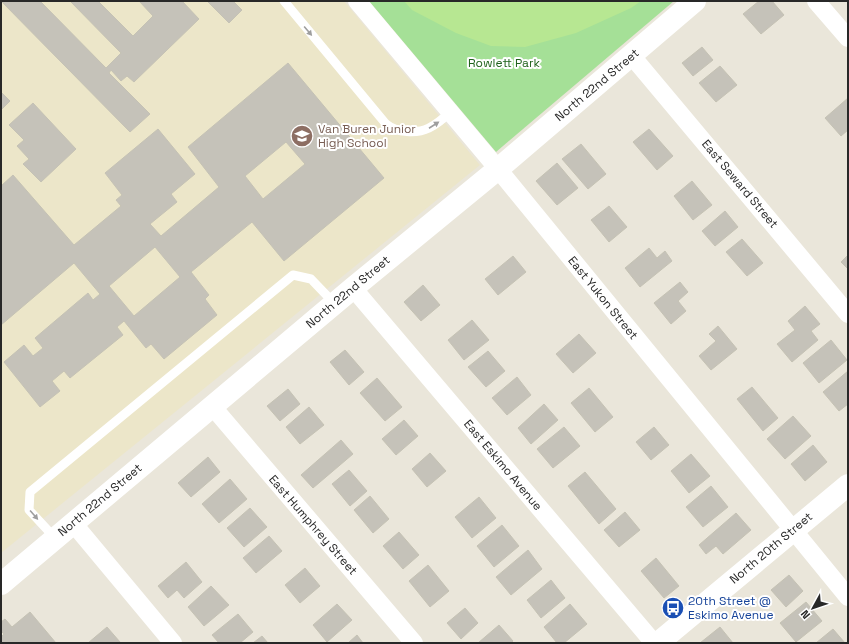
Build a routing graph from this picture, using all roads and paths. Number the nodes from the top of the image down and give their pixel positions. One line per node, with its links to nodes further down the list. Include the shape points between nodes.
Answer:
1 (284, 1): 7 (lane, one-way to 7, via 391,128 405,131 427,129)
2 (356, 1): 7 (street, East Yukon Street)
3 (695, 1): 6 (street, North 22nd Street)
4 (816, 1): 5 (street)
5 (848, 38)
6 (632, 56): 8 (street, North 22nd Street); 11 (street, East Seward Street)
7 (450, 112): 8 (street, East Yukon Street)
8 (498, 169): 9 (street, North 22nd Street); 15 (street, East Yukon Street)
9 (352, 288): 10 (street, North 22nd Street); 21 (street, East Eskimo Avenue)
10 (334, 303): 12 (street, North 22nd Street); 16 (lane, one-way to 16, via 311,279 293,275 30,492 29,510)
11 (848, 314)
12 (212, 406): 14 (street, North 22nd Street); 20 (street, East Humphrey Street)
13 (848, 485): 15 (street, North 20th Street)
14 (73, 523): 16 (street, North 22nd Street); 19 (street)
15 (793, 530): 18 (street, East Yukon Street); 22 (street, North 20th Street)
16 (55, 538): 17 (street, North 22nd Street)
17 (1, 584)
18 (848, 597)
19 (173, 643)
20 (414, 643)
21 (654, 643)
22 (658, 643)

